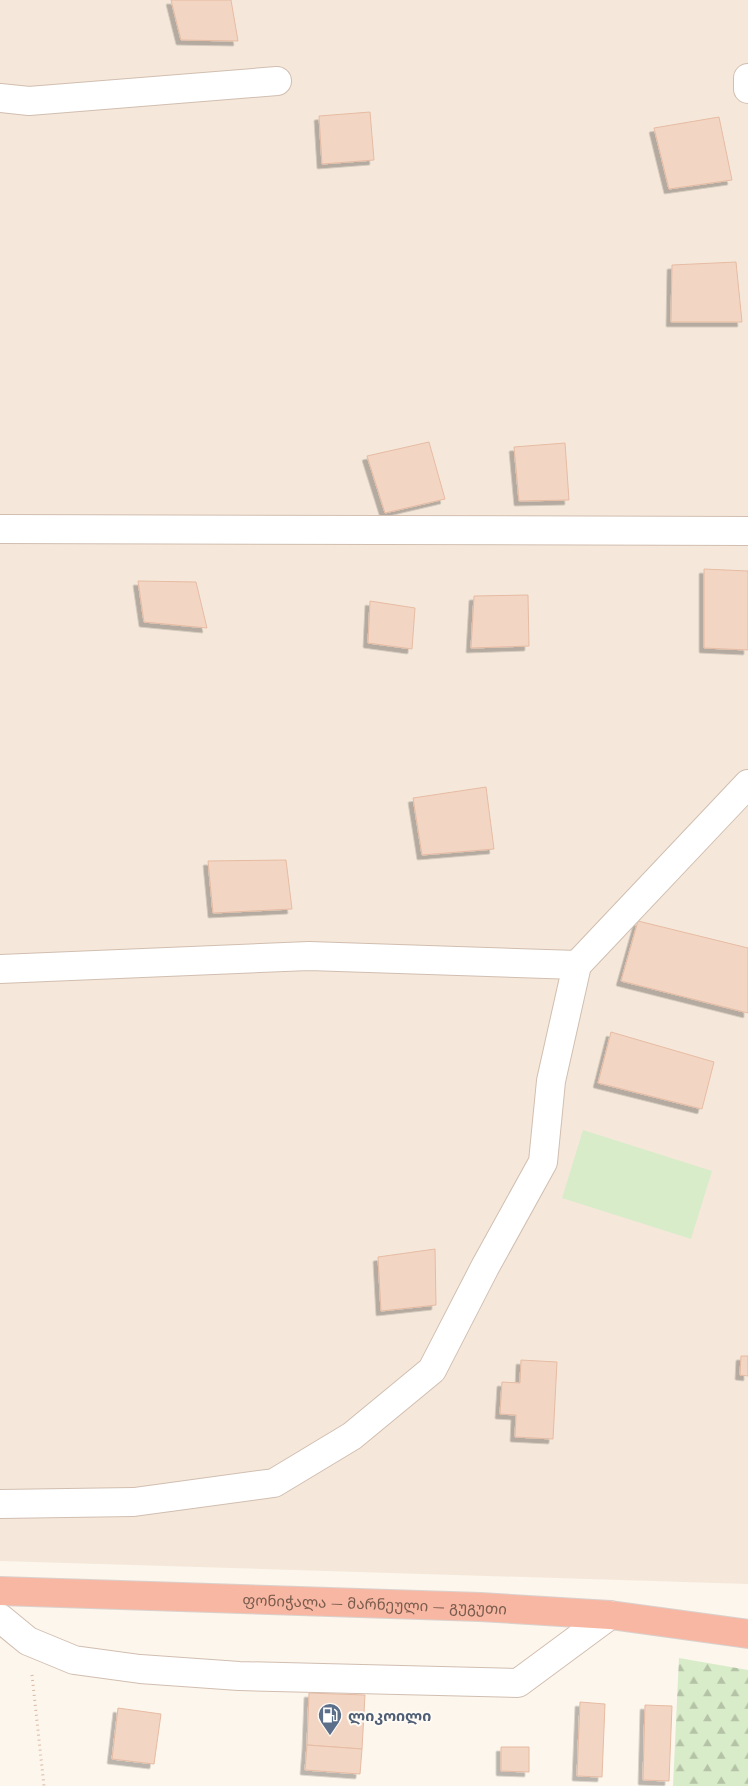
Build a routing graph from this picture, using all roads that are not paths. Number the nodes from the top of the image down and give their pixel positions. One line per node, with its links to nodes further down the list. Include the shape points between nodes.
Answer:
1 (748, 78): 3 (street)
2 (277, 81): 4 (street, via 28,102)
3 (748, 89)
4 (0, 98)
5 (0, 529): 6 (street)
6 (748, 532)
7 (748, 784): 8 (street)
8 (577, 965): 9 (street, via 309,956); 10 (street, via 551,1081 543,1162 484,1267 432,1370 352,1436 274,1483 134,1502)
9 (0, 969)
10 (0, 1504)
11 (0, 1591): 12 (highway, ფონიჭალა — მარნეული — გუგუთი, via 480,1607)
12 (610, 1615): 13 (street, via 518,1683 239,1676 140,1669 74,1660 28,1641); 14 (highway, ფონიჭალა — მარნეული — გუგუთი)
13 (0, 1618)
14 (748, 1634)

